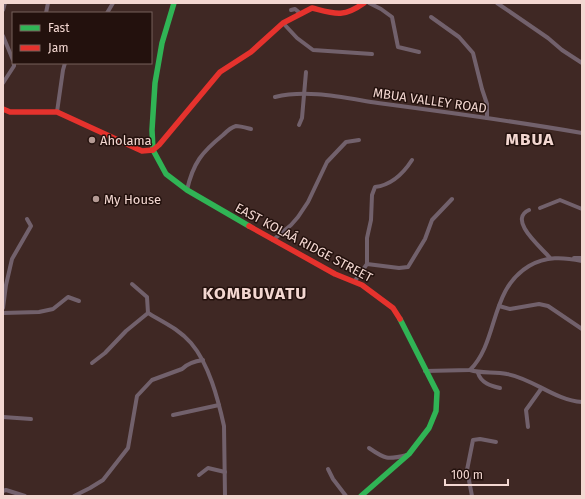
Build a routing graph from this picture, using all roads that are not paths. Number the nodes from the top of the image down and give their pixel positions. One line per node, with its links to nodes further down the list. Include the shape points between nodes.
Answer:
1 (5, 3): 8 (street)
2 (113, 3): 10 (street)
3 (174, 3): 32 (street, via 162,43 155,83)
4 (364, 3): 11 (street, via 353,11 337,14 312,8)
5 (369, 3): 15 (street, via 392,17 398,47)
6 (506, 3): 7 (street)
7 (498, 4): 18 (street)
8 (3, 10)
9 (291, 10): 11 (street, via 295,9)
10 (107, 12)
11 (301, 14): 13 (street)
12 (431, 17): 27 (street, via 459,37 473,53 487,104)
13 (283, 23): 16 (street, via 313,50); 32 (street, via 251,52 220,72)
14 (3, 36): 17 (street)
15 (419, 52)
16 (372, 54)
17 (12, 58)
18 (582, 63)
19 (14, 64): 22 (street)
20 (65, 64): 26 (street)
21 (306, 72): 23 (street)
22 (3, 83)
23 (305, 94): 24 (street, MBUA VALLEY ROAD); 27 (street, MBUA VALLEY ROAD); 28 (street)
24 (276, 97)
25 (3, 109): 26 (street, via 10,112)
26 (57, 112): 32 (street, via 142,151)
27 (487, 118): 30 (street, MBUA VALLEY ROAD)
28 (299, 125)
29 (251, 128): 34 (street, via 236,126 209,147 191,173)
30 (582, 133)
31 (359, 140): 40 (street, via 346,142 327,162 298,217)
32 (153, 150): 34 (street, EAST KOLAÁ RIDGE STREET, via 166,174)
33 (412, 160): 45 (street, via 393,181 374,187 367,238)
34 (187, 190): 40 (street, EAST KOLAÁ RIDGE STREET)
35 (452, 199): 45 (street, via 432,220 426,239 408,267)
36 (540, 208): 37 (street, via 560,200)
37 (582, 209)
38 (529, 210): 41 (street, via 521,218 522,225)
39 (28, 219): 50 (street, via 31,226 12,259)
40 (273, 240): 46 (street, EAST KOLAÁ RIDGE STREET)
41 (550, 258): 42 (street); 49 (street, via 519,272 507,287)
42 (568, 258): 43 (street); 44 (street)
43 (582, 258)
44 (582, 261)
45 (367, 264): 46 (street)
46 (354, 282): 57 (street, EAST KOLAÁ RIDGE STREET, via 393,308)
47 (132, 284): 52 (street, via 147,297)
48 (79, 301): 51 (street, via 68,297 53,309)
49 (499, 306): 53 (street, via 510,309 539,304 548,306); 56 (street, via 481,356)
50 (3, 308)
51 (3, 313)
52 (148, 313): 54 (street, via 168,323 191,342); 55 (street)
53 (582, 329)
54 (203, 360): 62 (street); 75 (street, via 152,380 137,396 128,448 103,480)
55 (92, 363)
56 (470, 370): 57 (street); 58 (street)
57 (426, 371): 69 (street, EAST KOLAÁ RIDGE STREET, via 437,392 436,411 429,428)
58 (478, 373): 59 (street, via 485,382); 60 (street, via 507,374)
59 (500, 388)
60 (541, 388): 61 (street, via 561,398); 66 (street, via 526,410)
61 (582, 402)
62 (219, 405): 63 (street); 71 (street, via 224,426)
63 (173, 414)
64 (3, 417): 65 (street)
65 (31, 419)
66 (528, 427)
67 (496, 442): 79 (street, via 473,440 467,470)
68 (369, 448): 69 (street, via 382,457 393,458)
69 (409, 454): 78 (street, EAST KOLAÁ RIDGE STREET)
70 (328, 469): 77 (street)
71 (225, 472): 72 (street, via 208,468); 76 (street)
72 (199, 475)
73 (3, 491): 74 (street)
74 (25, 496)
75 (74, 496)
76 (225, 496)
77 (346, 496)
78 (361, 496)
79 (472, 496)

